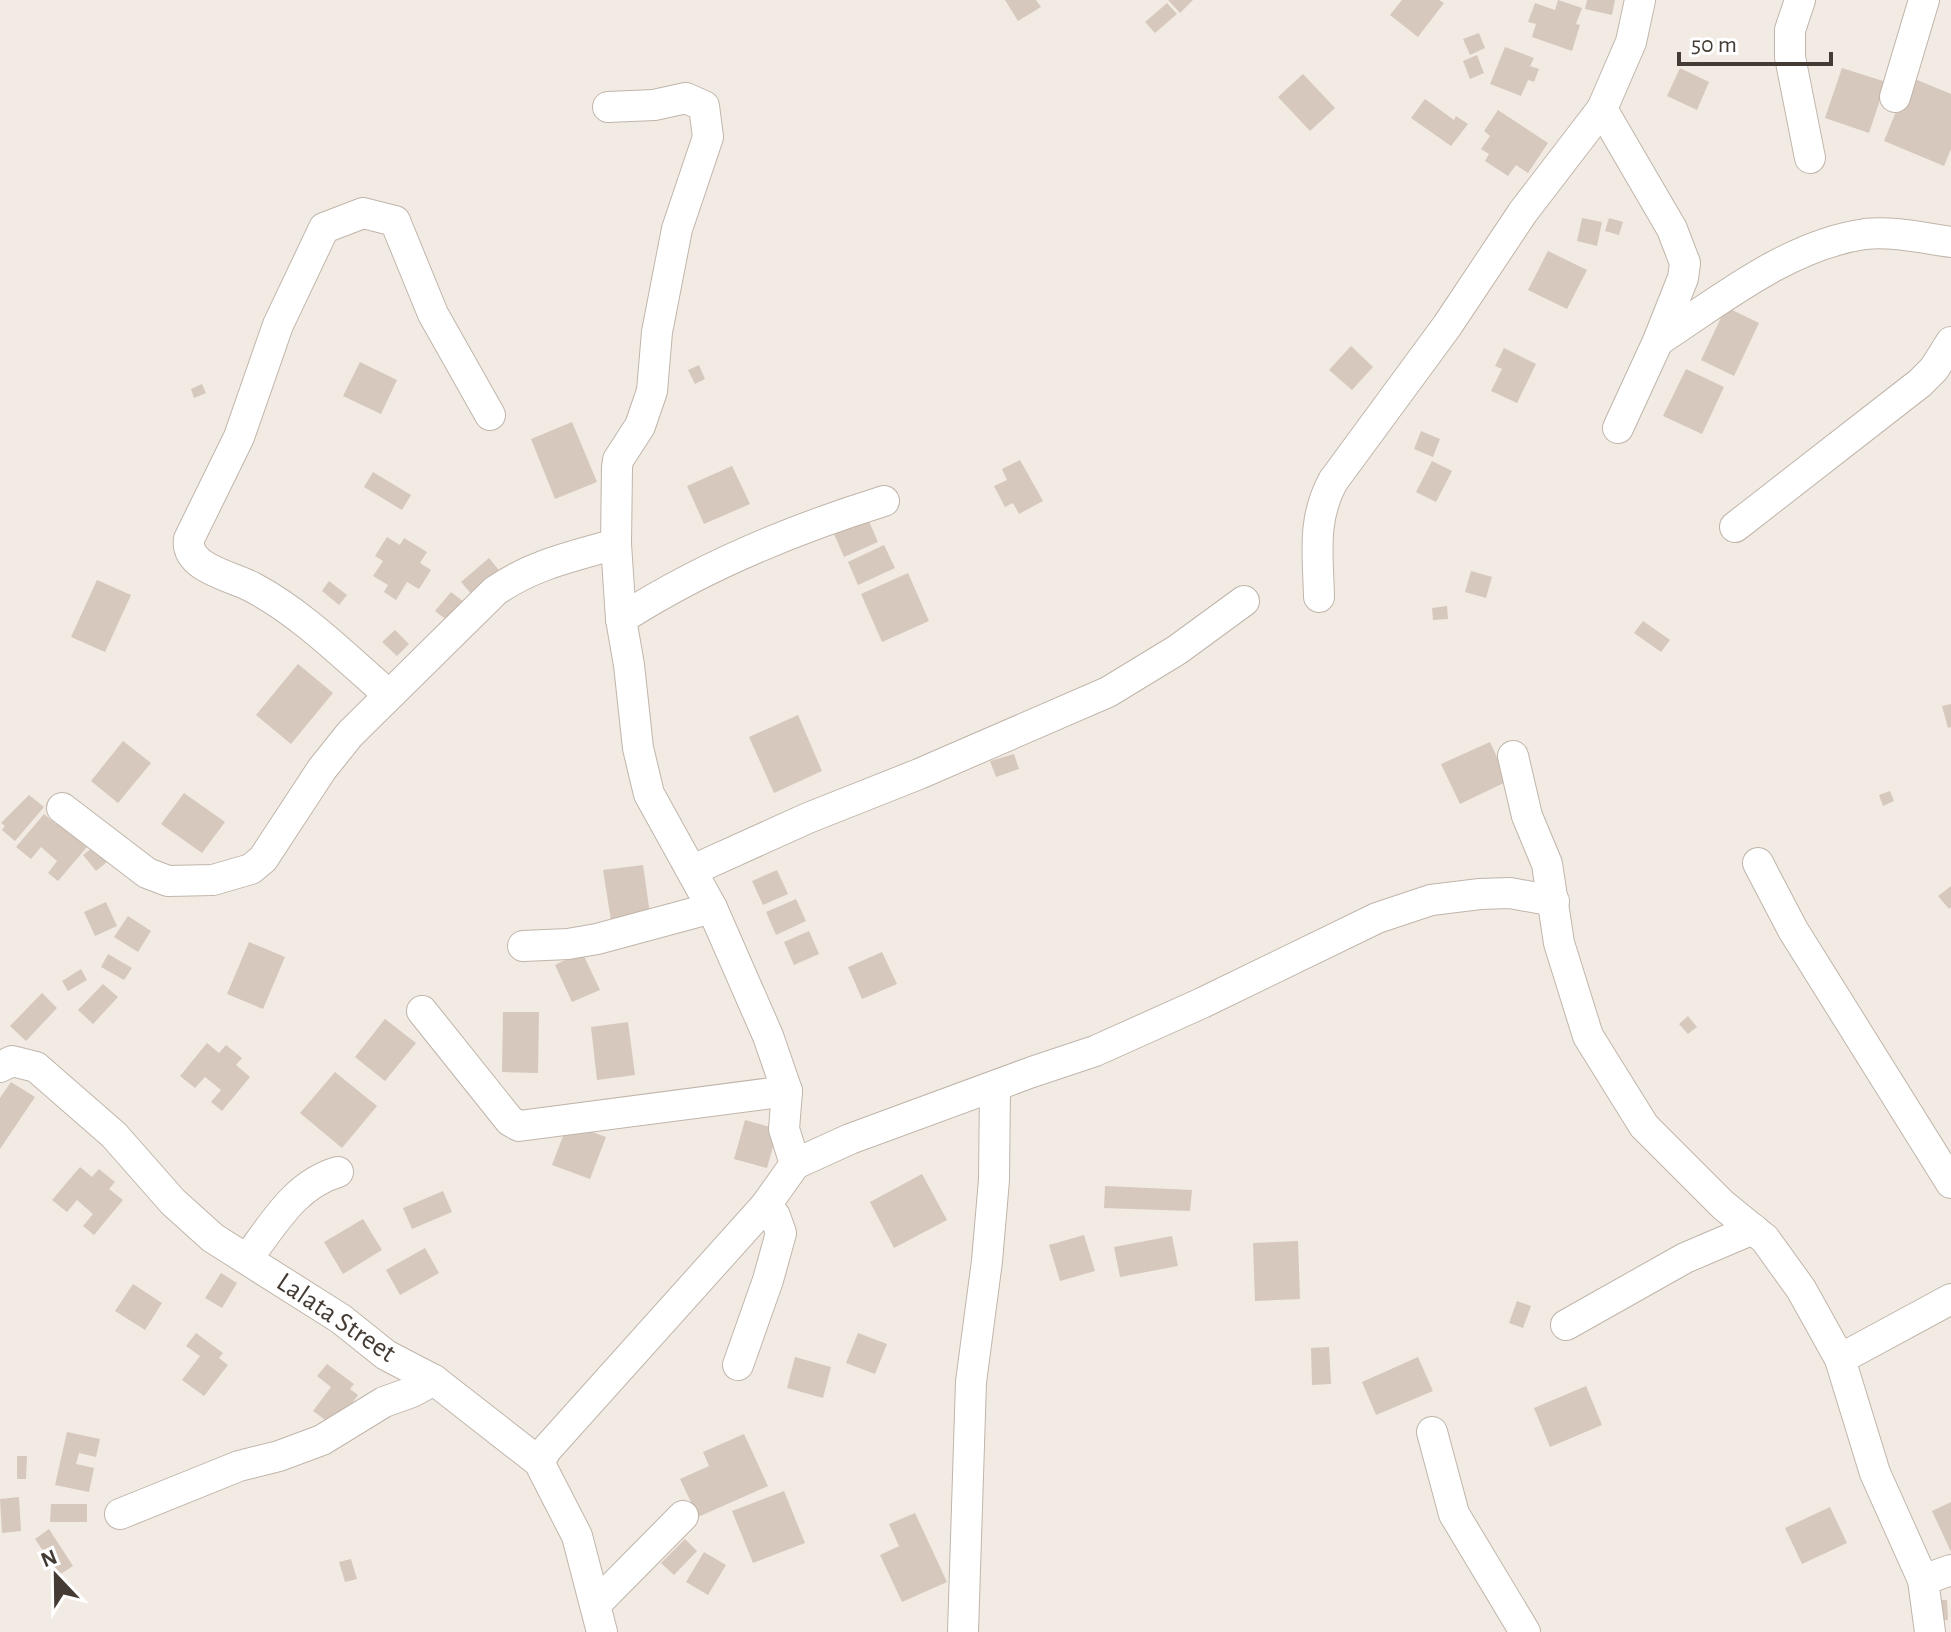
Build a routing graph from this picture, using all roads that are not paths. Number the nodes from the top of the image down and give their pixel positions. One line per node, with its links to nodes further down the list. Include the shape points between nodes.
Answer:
1 (1640, 0): 6 (street, via 1631,42)
2 (1800, 0): 7 (street, via 1790,30 1790,57)
3 (1924, 0): 4 (street)
4 (1895, 97)
5 (608, 107): 15 (street, via 686,98 704,106 708,137 677,229 657,332 652,391 640,426 618,460)
6 (1602, 109): 9 (street, via 1672,229 1685,263); 16 (street, via 1333,481 1317,526)
7 (1810, 158)
8 (1951, 242): 9 (street, via 1891,234 1834,241 1742,285)
9 (1658, 341): 12 (street)
10 (1951, 342): 14 (street, via 1920,383)
11 (490, 415): 19 (street, via 433,314 395,221 363,213 324,228 278,325 239,437 187,549 208,568 256,589 303,620)
12 (1618, 428)
13 (884, 501): 18 (street, via 742,552)
14 (1735, 527)
15 (616, 544): 18 (street); 19 (street, via 517,576)
16 (1319, 597)
17 (1244, 601): 23 (street, via 1108,692)
18 (621, 619): 23 (street, via 649,794)
19 (388, 694): 21 (street, via 322,769 263,859 234,875 182,883 147,873)
20 (1513, 756): 24 (street)
21 (62, 808)
22 (1758, 863): 33 (street, via 1793,930)
23 (693, 870): 25 (street)
24 (1554, 901): 29 (street, via 1480,894 1431,900 1390,913 1095,1051); 35 (street, via 1559,943 1588,1036 1644,1126)
25 (712, 908): 26 (street, via 597,939); 30 (street)
26 (523, 946)
27 (422, 1011): 30 (street, via 519,1126)
28 (0, 1067): 36 (street, Lalata Street, via 12,1061 36,1067 114,1135 203,1229)
29 (995, 1086): 31 (street); 48 (street, via 994,1180 971,1382)
30 (787, 1091): 31 (street, via 784,1129)
31 (795, 1164): 34 (street)
32 (338, 1172): 36 (street, via 306,1185)
33 (1951, 1183)
34 (766, 1205): 40 (street, via 781,1233); 43 (street)
35 (1753, 1229): 38 (street, via 1685,1258); 39 (street, via 1801,1289)
36 (247, 1259): 41 (street, Lalata Street, via 341,1319 386,1355)
37 (1951, 1299): 39 (street)
38 (1566, 1325)
39 (1840, 1359): 46 (street, via 1875,1473)
40 (738, 1365)
41 (434, 1380): 43 (street, Lalata Street); 44 (street, via 384,1402 322,1440 239,1466)
42 (1432, 1432): 49 (street, via 1454,1514)
43 (539, 1462): 47 (street, Lalata Street, via 577,1536)
44 (120, 1514)
45 (683, 1516): 47 (street)
46 (1937, 1575): 50 (street)
47 (599, 1618)
48 (963, 1632)
49 (1525, 1632)
50 (1930, 1632)

